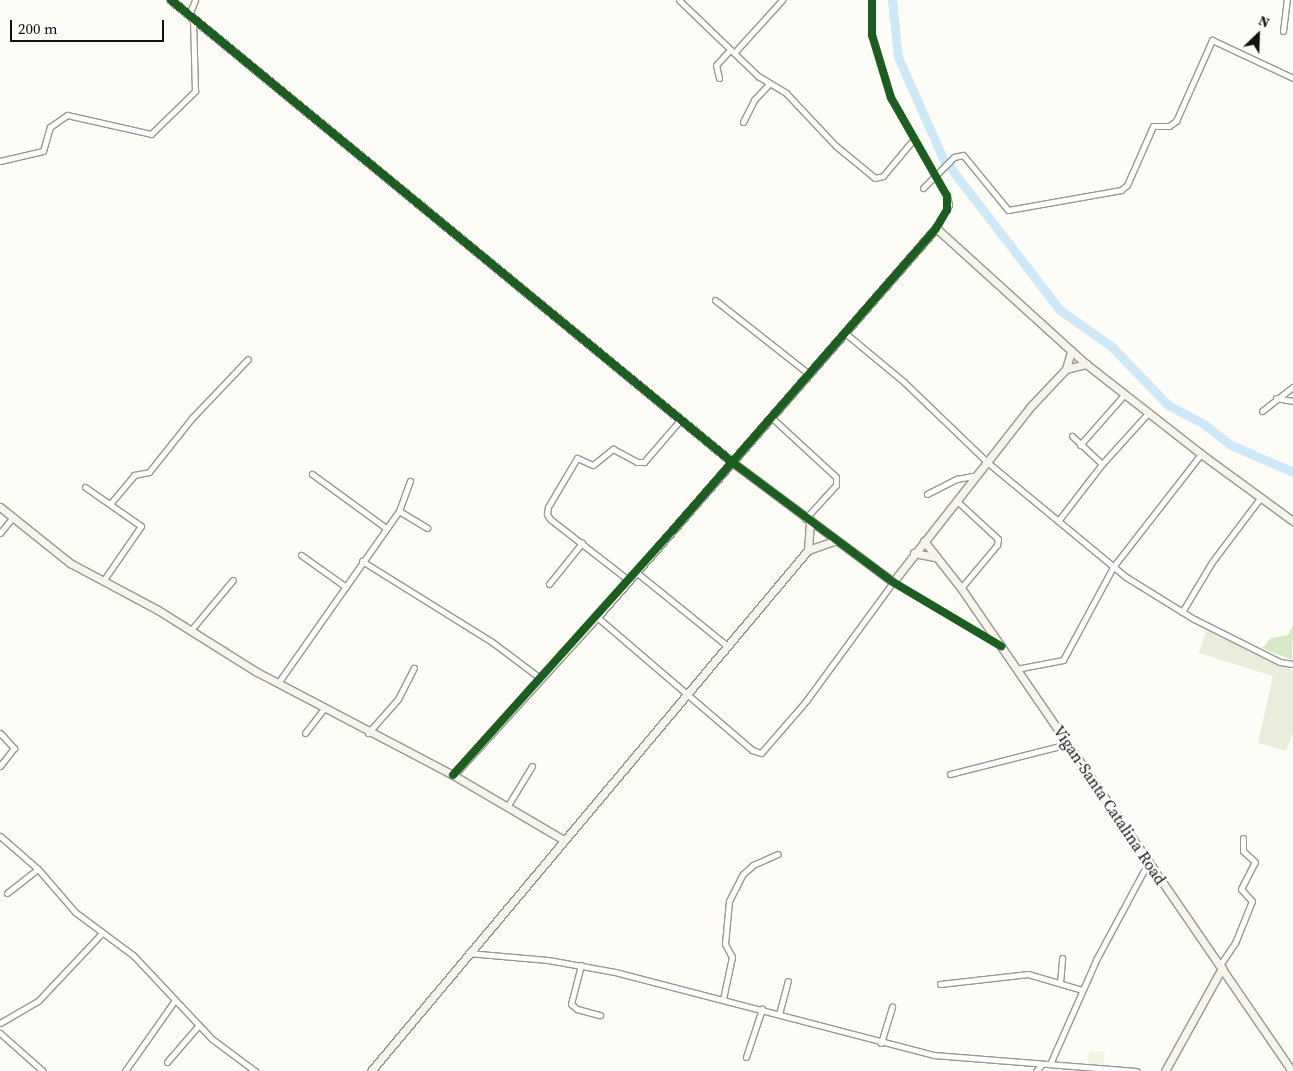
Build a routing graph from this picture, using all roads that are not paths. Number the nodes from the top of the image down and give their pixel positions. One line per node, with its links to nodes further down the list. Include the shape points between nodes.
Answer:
1 (171, 0): 7 (street)
2 (195, 0): 7 (street)
3 (679, 0): 9 (street)
4 (782, 0): 9 (street)
5 (872, 0): 14 (street, via 872,35 881,69 891,98)
6 (1287, 0): 8 (street)
7 (191, 16): 15 (street, via 194,91 151,134 67,115 50,127 42,151); 33 (street)
8 (1283, 30)
9 (732, 52): 10 (street, via 716,65); 12 (street)
10 (719, 78)
11 (1293, 78): 16 (street, via 1212,40 1176,121 1169,126 1153,126 1127,185 1114,193 1011,210 963,155 954,157)
12 (770, 83): 13 (street, via 754,100); 14 (street, via 786,93 836,146 875,178 883,176)
13 (743, 122)
14 (913, 140): 16 (street)
15 (0, 161)
16 (934, 176): 17 (street); 18 (street, via 949,205)
17 (923, 188)
18 (936, 228): 20 (street); 21 (street)
19 (715, 300): 25 (street)
20 (844, 333): 25 (street); 38 (street, via 904,382)
21 (1071, 351): 23 (street); 24 (street)
22 (248, 359): 47 (street, via 192,418 149,472 134,474)
23 (1086, 364): 24 (street); 27 (street)
24 (1066, 369): 38 (street)
25 (809, 374): 32 (street)
26 (1293, 387): 28 (street)
27 (1124, 395): 31 (street); 35 (street)
28 (1276, 398): 29 (street); 30 (street)
29 (1293, 402)
30 (1262, 411)
31 (1150, 412): 36 (street); 39 (street)
32 (772, 417): 37 (street); 51 (street, via 836,476 836,485)
33 (681, 419): 37 (street); 59 (street, via 644,462 637,462 613,449 593,465 577,458 547,512 550,519)
34 (1072, 436): 35 (street)
35 (1080, 445): 39 (street)
36 (1201, 454): 45 (street); 65 (street)
37 (732, 462): 51 (street); 66 (street)
38 (987, 462): 41 (street); 52 (street)
39 (1102, 464): 52 (street)
40 (312, 474): 54 (street)
41 (977, 475): 44 (street, via 957,479); 46 (street)
42 (410, 481): 49 (street)
43 (85, 486): 47 (street)
44 (927, 494)
45 (1261, 497): 53 (street); 74 (street, via 1212,562)
46 (958, 502): 58 (street); 73 (street, via 998,539 997,545)
47 (110, 504): 69 (street, via 141,526)
48 (0, 507): 50 (street)
49 (399, 511): 54 (street); 55 (street)
50 (12, 518): 56 (street); 69 (street, via 57,554)
51 (808, 520): 57 (street); 60 (street)
52 (1058, 521): 65 (street)
53 (1293, 521)
54 (386, 528): 64 (street)
55 (427, 528)
56 (0, 533)
57 (834, 540): 60 (street); 70 (street)
58 (924, 541): 61 (street); 63 (street, Vigan-Santa Catalina Road)
59 (582, 543): 68 (street); 71 (street)
60 (808, 550): 77 (street)
61 (914, 553): 63 (street); 70 (street)
62 (301, 555): 72 (street)
63 (936, 557): 73 (street, Vigan-Santa Catalina Road)
64 (362, 561): 72 (street); 82 (street, via 492,642)
65 (1113, 567): 74 (street); 81 (street, via 1063,660)
66 (636, 572): 68 (street); 77 (street)
67 (233, 580): 76 (street)
68 (627, 580): 75 (street)
69 (103, 581): 76 (street)
70 (893, 582): 78 (street); 84 (street, via 806,701 761,753 752,750)
71 (549, 584)
72 (346, 587): 83 (street)
73 (961, 588): 78 (street, Vigan-Santa Catalina Road)
74 (1182, 612): 79 (street, via 1280,662)
75 (597, 617): 82 (street); 84 (street)
76 (192, 630): 83 (street)
77 (726, 645): 84 (street)
78 (1001, 646): 81 (street, Vigan-Santa Catalina Road)
79 (1293, 664)
80 (414, 668): 88 (street, via 400,695)
81 (1016, 668): 89 (street, Vigan-Santa Catalina Road)
82 (540, 678): 93 (street)
83 (278, 683): 85 (street)
84 (686, 694): 97 (street)
85 (324, 709): 87 (street); 88 (street)
86 (0, 733): 90 (street, via 14,748)
87 (305, 733)
88 (367, 733): 93 (street)
89 (1068, 744): 92 (street); 99 (street, Vigan-Santa Catalina Road)
90 (0, 766)
91 (532, 766): 94 (street)
92 (950, 774)
93 (453, 775): 94 (street)
94 (508, 807): 97 (street)
95 (0, 836): 100 (street)
96 (1243, 838): 106 (street, via 1243,851 1254,862 1242,889 1252,901 1236,943)
97 (564, 840): 103 (street)
98 (778, 854): 111 (street, via 759,861 743,874 729,901 725,944 732,957)
99 (1149, 861): 106 (street, Vigan-Santa Catalina Road); 110 (street)
100 (38, 869): 101 (street); 102 (street, via 75,912)
101 (7, 893)
102 (102, 933): 112 (street, via 133,956); 117 (street, via 38,1001)
103 (467, 953): 105 (street); 128 (street)
104 (1062, 958): 108 (street)
105 (581, 965): 111 (street); 115 (street, via 571,1004 577,1010)
106 (1221, 966): 131 (street); 132 (street, Vigan-Santa Catalina Road)
107 (788, 981): 116 (street)
108 (1060, 983): 109 (street, via 1023,974); 110 (street)
109 (940, 984)
110 (1082, 990): 124 (street)
111 (723, 999): 114 (street)
112 (175, 1000): 118 (street); 126 (street)
113 (892, 1007): 120 (street)
114 (762, 1009): 116 (street); 121 (street)
115 (600, 1014)
116 (779, 1014): 120 (street)
117 (0, 1023)
118 (198, 1026): 122 (street); 127 (street)
119 (0, 1032): 125 (street)
120 (881, 1043): 123 (street, via 950,1058)
121 (746, 1058)
122 (168, 1062)
123 (1042, 1064): 124 (street); 129 (street)
124 (1050, 1064): 130 (street)
125 (43, 1071)
126 (125, 1071)
127 (255, 1071)
128 (371, 1071)
129 (1036, 1071)
130 (1136, 1071)
131 (1165, 1071)
132 (1292, 1071)

